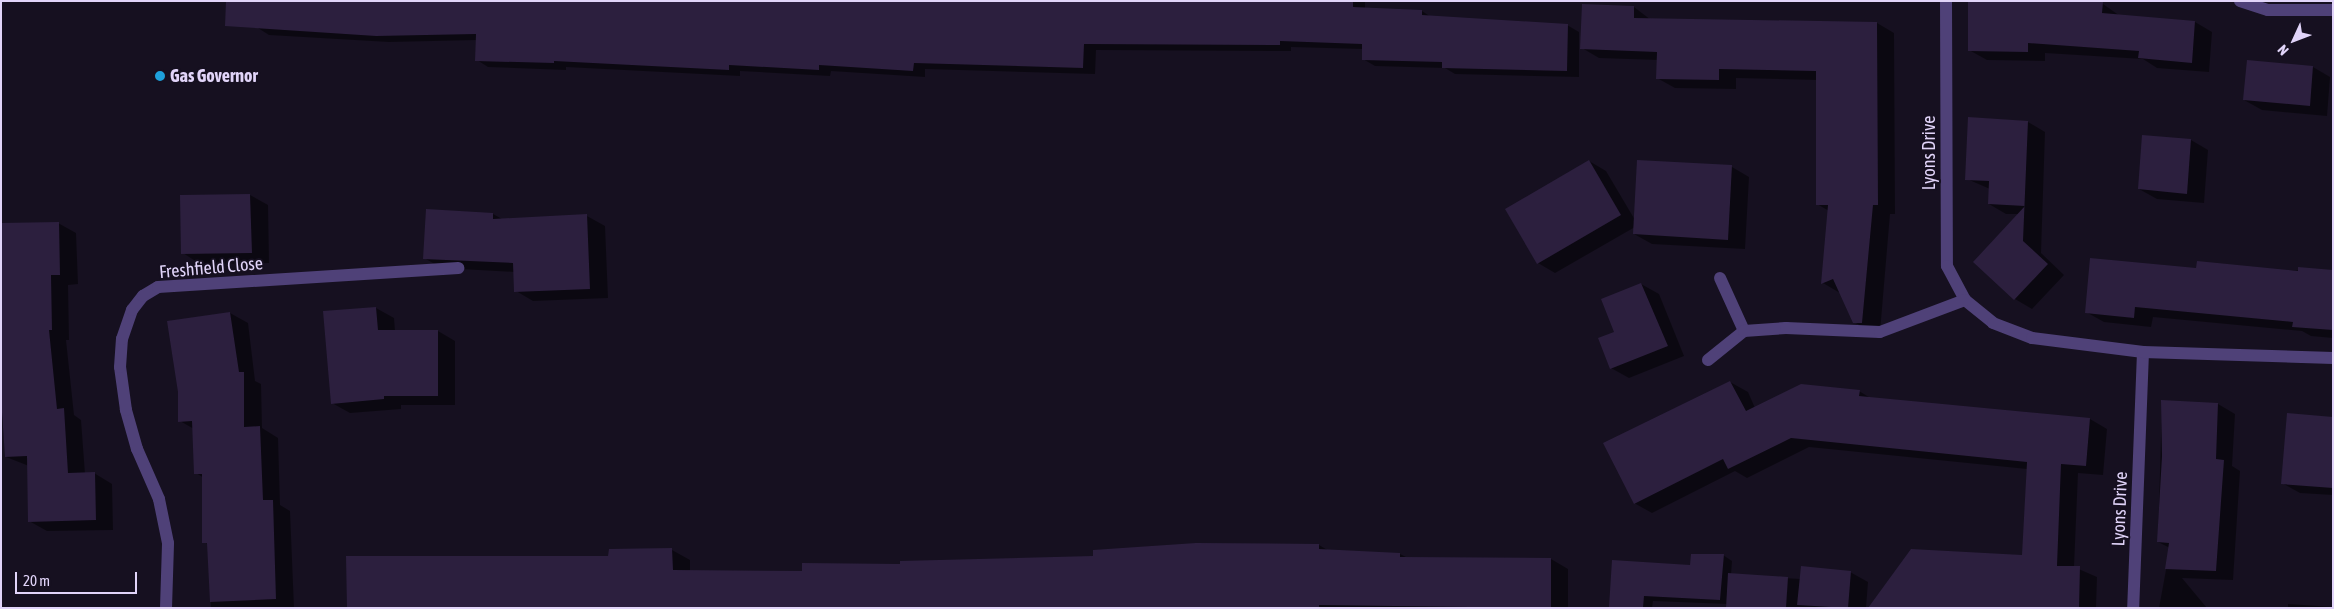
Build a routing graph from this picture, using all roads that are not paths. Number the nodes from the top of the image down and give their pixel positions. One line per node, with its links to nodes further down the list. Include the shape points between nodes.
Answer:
1 (1946, 1): 6 (street, Lyons Drive, via 1948,266)
2 (2240, 1): 3 (street, via 2268,10)
3 (2333, 10)
4 (458, 268): 11 (street, Freshfield Close, via 158,287 143,296 132,310 122,339 120,368 126,410 137,448 159,499 168,544)
5 (1720, 278): 7 (street)
6 (1965, 300): 7 (street, via 1880,332 1786,328); 8 (street, Lyons Drive, via 1993,323 2032,338)
7 (1744, 331): 10 (street)
8 (2143, 352): 9 (street, Lyons Drive); 12 (street, Lyons Drive)
9 (2333, 358)
10 (1708, 360)
11 (166, 608)
12 (2133, 608)

